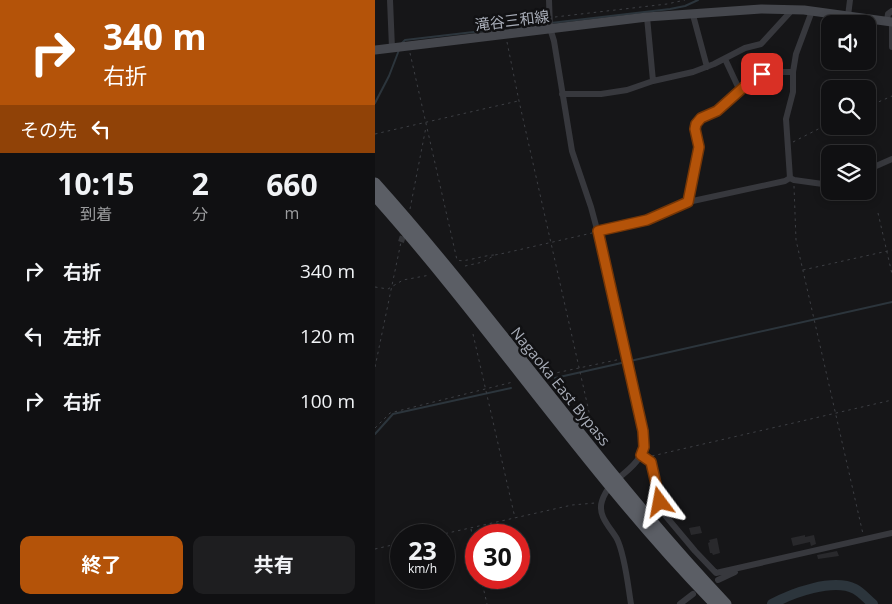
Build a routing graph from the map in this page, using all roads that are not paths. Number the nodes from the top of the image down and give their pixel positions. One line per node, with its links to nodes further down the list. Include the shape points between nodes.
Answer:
1 (390, 0): 15 (street)
2 (549, 0): 13 (street)
3 (850, 0): 9 (street)
4 (793, 9): 5 (main road, 滝谷三和線); 7 (main road, 滝谷三和線); 17 (street, via 761,44)
5 (812, 11): 8 (main road, 滝谷三和線); 19 (street)
6 (892, 11): 12 (street, via 888,14)
7 (693, 14): 10 (main road, 滝谷三和線); 18 (street)
8 (841, 15)
9 (848, 15)
10 (647, 17): 13 (main road, 滝谷三和線); 20 (street)
11 (876, 19): 12 (main road, 滝谷三和線)
12 (890, 21): 14 (street)
13 (550, 28): 15 (main road, 滝谷三和線); 22 (street)
14 (892, 47)
15 (392, 48): 16 (main road, 滝谷三和線)
16 (375, 50)
17 (725, 59): 18 (street); 21 (street)
18 (707, 66): 20 (street)
19 (793, 72): 21 (street, via 762,74); 26 (street, via 793,92 786,119)
20 (653, 81): 22 (street, via 601,94)
21 (740, 91): 30 (street, via 696,124 699,147)
22 (563, 94): 32 (street, via 573,151)
23 (892, 160): 24 (street)
24 (876, 166)
25 (375, 178): 31 (highway)
26 (792, 179): 28 (street); 30 (street)
27 (375, 183): 31 (highway, Nagaoka East Bypass)
28 (821, 184)
29 (375, 196): 34 (highway, Nagaoka East Bypass)
30 (688, 202): 32 (street, via 647,220)
31 (406, 212): 34 (highway, Nagaoka East Bypass)
32 (598, 231): 33 (street, via 643,431)
33 (641, 455): 34 (street); 36 (street, via 651,462 664,514 695,551 716,573)
34 (614, 483): 37 (highway, Nagaoka East Bypass, via 664,550); 38 (street, via 602,503 603,517 621,550)
35 (892, 533): 36 (street)
36 (745, 567): 37 (street)
37 (707, 589): 39 (street); 40 (highway, Nagaoka East Bypass); 41 (highway, Nagaoka East Bypass)
38 (631, 604)
39 (680, 604)
40 (715, 604)
41 (726, 604)

